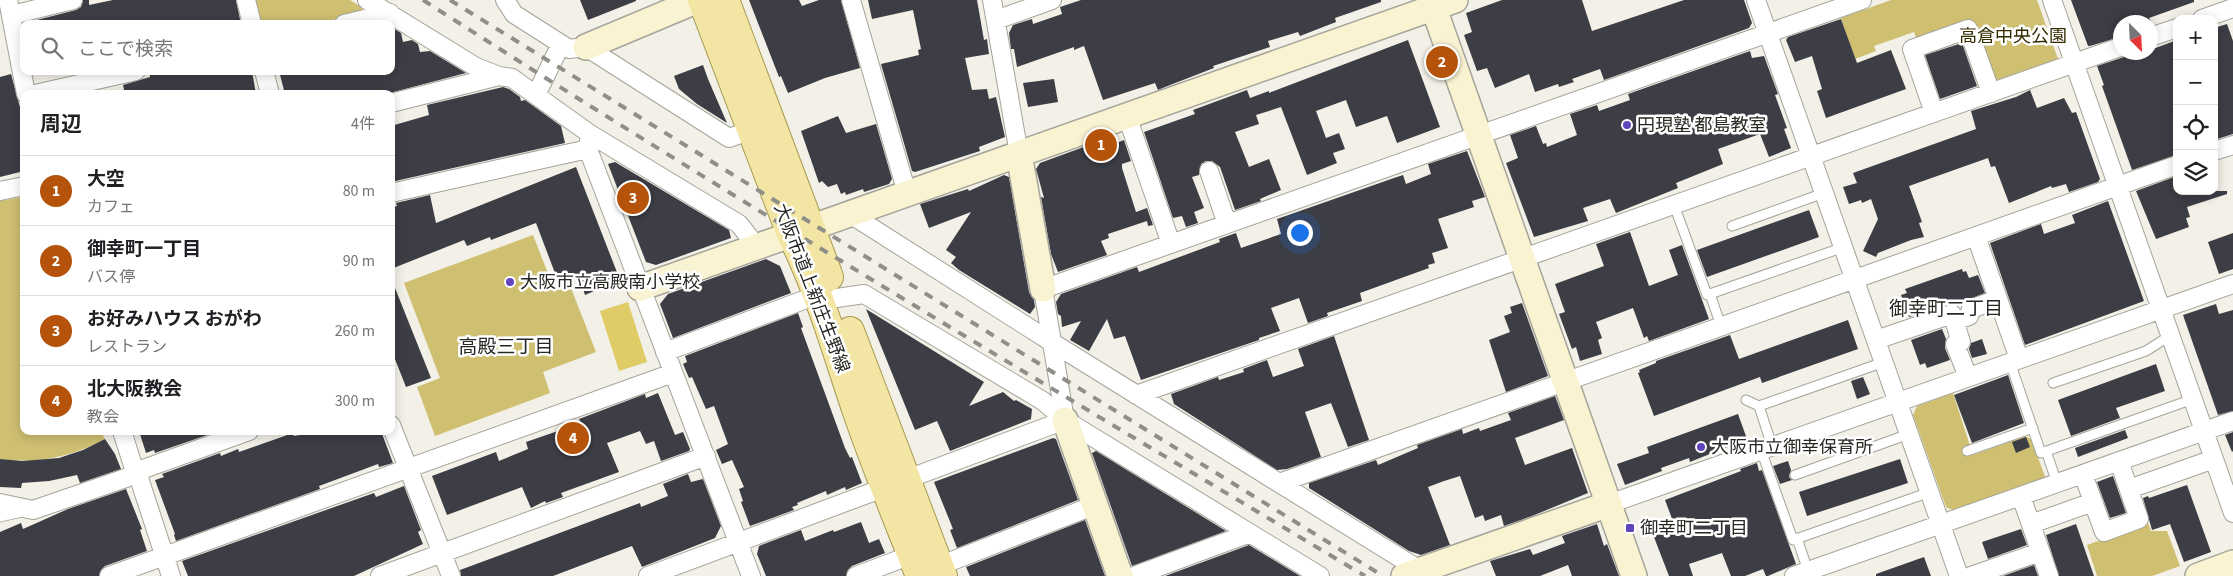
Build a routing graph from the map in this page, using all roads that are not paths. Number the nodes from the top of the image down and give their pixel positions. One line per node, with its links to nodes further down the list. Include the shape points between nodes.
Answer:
1 (73, 0): 14 (street)
2 (246, 0): 18 (street)
3 (367, 0): 16 (street)
4 (505, 0): 24 (street, via 514,14)
5 (700, 0): 25 (street); 41 (main road, 大阪市道上新庄生野線)
6 (725, 0): 60 (main road, 大阪市道上新庄生野線)
7 (851, 0): 55 (street)
8 (992, 0): 20 (street)
9 (1052, 0): 20 (street)
10 (1756, 0): 22 (street)
11 (1862, 0): 22 (street)
12 (2052, 0): 28 (street)
13 (1440, 3): 40 (street); 42 (street)
14 (10, 7): 27 (street)
15 (2233, 8): 17 (street)
16 (390, 13): 19 (street); 32 (street, via 476,67)
17 (2213, 15)
18 (251, 20)
19 (361, 20)
20 (996, 20): 46 (street)
21 (2173, 29): 23 (street)
22 (1768, 33): 42 (street); 47 (street)
23 (2158, 34)
24 (561, 44): 25 (street, via 569,49); 37 (street)
25 (586, 47): 41 (street, via 729,138)
26 (2113, 49): 28 (street)
27 (20, 61)
28 (2075, 63): 36 (street); 50 (street)
29 (23, 75): 33 (street)
30 (118, 75): 34 (street)
31 (265, 75): 35 (street)
32 (498, 76): 37 (street, via 512,78); 38 (street)
33 (25, 90)
34 (53, 90)
35 (269, 90)
36 (1990, 93): 39 (street); 39 (street, via 1968,29 1912,49)
37 (536, 96): 43 (street)
38 (395, 102)
39 (1934, 113): 47 (street)
40 (1127, 116): 46 (street); 62 (street)
41 (751, 130): 60 (main road, 大阪市道上新庄生野線)
42 (1478, 135): 58 (street); 65 (street)
43 (589, 142): 53 (street); 63 (street, via 739,224); 68 (street)
44 (2233, 145): 45 (street)
45 (2217, 150)
46 (1019, 154): 55 (street); 69 (street)
47 (1811, 156): 54 (street); 56 (street)
48 (2173, 166): 50 (street)
49 (1209, 172): 58 (street)
50 (2118, 186): 61 (street); 73 (street)
51 (20, 187): 52 (street)
52 (0, 191)
53 (395, 192)
54 (1824, 193): 59 (lane); 64 (street)
55 (907, 194): 57 (street)
56 (1674, 205): 65 (street); 70 (lane, via 1707,295)
57 (850, 214): 60 (street); 78 (street)
58 (1227, 224): 62 (street)
59 (1732, 226)
60 (801, 231): 63 (street); 71 (main road, 大阪市道上新庄生野線)
61 (1976, 236): 66 (street); 72 (street)
62 (1171, 244): 69 (street)
63 (757, 246): 68 (street)
64 (1844, 248): 66 (street); 70 (lane)
65 (1522, 258): 84 (street); 86 (street)
66 (1854, 279): 75 (street); 77 (street)
67 (2233, 284): 73 (street)
68 (640, 288): 79 (street)
69 (1043, 289): 78 (street)
70 (1710, 294): 75 (lane)
71 (827, 297): 79 (street); 91 (street, via 864,294 1043,402); 111 (main road, 大阪市道上新庄生野線)
72 (1998, 299): 74 (street, via 1971,309 1968,316); 80 (street)
73 (2162, 309): 76 (street); 80 (street)
74 (1954, 321): 77 (street, via 1952,314); 83 (street, via 1961,342 1956,344)
75 (1721, 326): 84 (street)
76 (2171, 335): 85 (lane, via 2146,351); 87 (street)
77 (1876, 340): 81 (street)
78 (1053, 343): 86 (street); 91 (street)
79 (665, 352): 82 (street)
80 (2015, 361): 83 (street); 93 (lane)
81 (1884, 362): 89 (street); 90 (lane)
82 (673, 373): 102 (street); 105 (street)
83 (1968, 377): 89 (street)
84 (1565, 381): 109 (street); 117 (street)
85 (2054, 383)
86 (1136, 395): 109 (street)
87 (2193, 399): 94 (street); 101 (lane)
88 (1746, 400): 90 (lane)
89 (1898, 402): 95 (street); 99 (street)
90 (1759, 406): 99 (lane)
91 (1065, 420): 111 (street); 118 (street); 124 (street)
92 (2233, 421): 94 (street)
93 (2033, 428): 100 (lane); 101 (lane, via 2041,453)
94 (2204, 431): 103 (street); 104 (street)
95 (1909, 434): 108 (lane); 113 (street)
96 (123, 435): 106 (street)
97 (238, 435): 106 (street)
98 (395, 435): 105 (street)
99 (1767, 448): 117 (street); 125 (lane, via 1792,540)
100 (1967, 451)
101 (2046, 451): 110 (lane)
102 (706, 456): 126 (street); 127 (street)
103 (2214, 459): 112 (street); 120 (street)
104 (2119, 461): 107 (street); 112 (street)
105 (407, 468): 127 (street); 129 (street)
106 (135, 472): 119 (street); 129 (street)
107 (2084, 474): 110 (street); 115 (street)
108 (1794, 475)
109 (1279, 483): 132 (street)
110 (2057, 483): 114 (street)
111 (896, 484): 126 (street); 131 (main road, 大阪市道上新庄生野線)
112 (2129, 489): 115 (street, via 2139,519 2104,532)
113 (1930, 492): 122 (street); 125 (lane)
114 (2021, 496): 122 (street); 123 (street)
115 (2093, 502): 123 (street)
116 (0, 503): 119 (street)
117 (1609, 504): 132 (street); 144 (street)
118 (1095, 506): 131 (street); 141 (street)
119 (34, 510): 121 (lane)
120 (2233, 513)
121 (0, 517)
122 (1941, 524): 133 (street); 145 (street)
123 (2031, 524): 128 (street)
124 (1250, 533): 142 (street); 143 (street)
125 (1797, 538): 133 (lane)
126 (738, 542): 138 (street); 139 (street)
127 (443, 552): 136 (street); 137 (street)
128 (2040, 552): 146 (street); 147 (street)
129 (164, 556): 134 (street); 135 (street)
130 (2233, 563): 148 (street)
131 (928, 568): 140 (street)
132 (1418, 574)
133 (1801, 574)
134 (109, 576)
135 (171, 576)
136 (380, 576)
137 (451, 576)
138 (648, 576)
139 (751, 576)
140 (856, 576)
141 (1120, 576)
142 (1134, 576)
143 (1320, 576)
144 (1634, 576)
145 (1960, 576)
146 (1971, 576)
147 (2048, 576)
148 (2198, 576)

